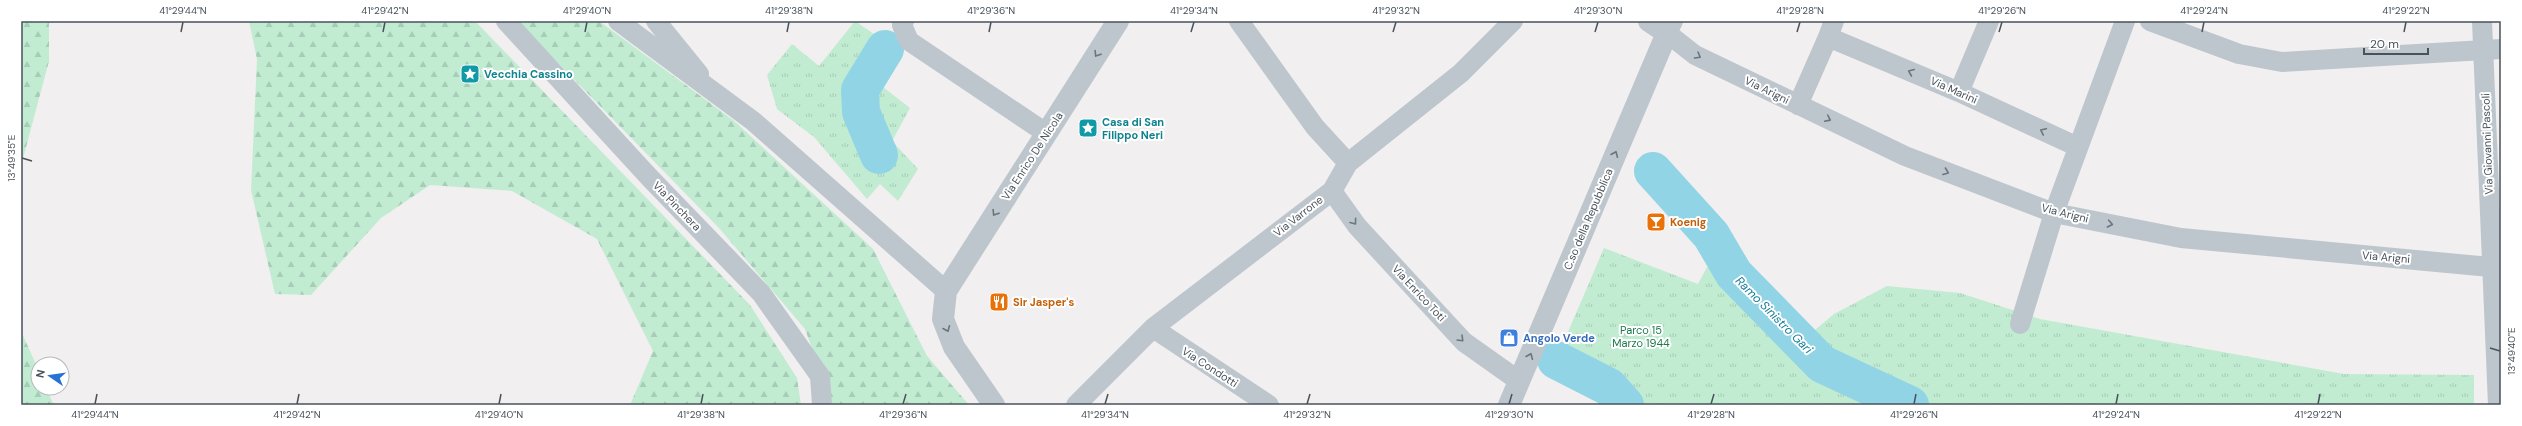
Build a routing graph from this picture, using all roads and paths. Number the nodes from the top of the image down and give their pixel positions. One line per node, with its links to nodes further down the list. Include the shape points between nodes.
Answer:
1 (506, 21): 29 (street, Via Pinchera, via 649,177 761,293 820,376)
2 (618, 21): 17 (street)
3 (656, 21): 17 (street)
4 (904, 21): 19 (street, via 902,24 909,41)
5 (1118, 21): 19 (street, Via Enrico De Nicola, one-way to 19)
6 (1239, 21): 21 (street, via 1315,127)
7 (1513, 21): 21 (street, Via Varrone, via 1461,73)
8 (1649, 21): 13 (street)
9 (1989, 21): 16 (street)
10 (2125, 21): 20 (street)
11 (2150, 21): 15 (street, via 2239,54 2282,62)
12 (2482, 21): 15 (street, Via Giovanni Pascoli)
13 (1670, 27): 18 (street, Via Arigni, one-way to 18, via 1695,55); 28 (street, C.so della Repubblica, one-way to 13)
14 (1831, 29): 16 (street, Via Marini, one-way to 14); 18 (street, Via Marini)
15 (2493, 50): 24 (street, Via Giovanni Pascoli)
16 (1959, 92): 20 (street, Via Marini, one-way to 16)
17 (714, 93): 25 (street, via 753,121)
18 (1798, 105): 23 (street, Via Arigni, one-way to 23, via 1906,156)
19 (1046, 133): 25 (street, Via Enrico De Nicola, one-way to 25)
20 (2078, 147): 23 (street)
21 (1348, 163): 22 (street, Via Varrone)
22 (1332, 190): 27 (street, Via Varrone); 28 (street, Via Enrico Toti, one-way to 28, via 1357,226 1464,342)
23 (2054, 213): 24 (street, Via Arigni, one-way to 24, via 2180,238); 26 (street)
24 (2496, 268): 34 (street, Via Giovanni Pascoli)
25 (946, 291): 30 (street, one-way to 30, via 943,319 954,347)
26 (2020, 324)
27 (1152, 328): 31 (street, Via Varrone); 32 (street, Via Condotti)
28 (1519, 381): 33 (street, C.so della Repubblica)
29 (822, 405)
30 (994, 405)
31 (1076, 405)
32 (1269, 405)
33 (1509, 405)
34 (2498, 405)

